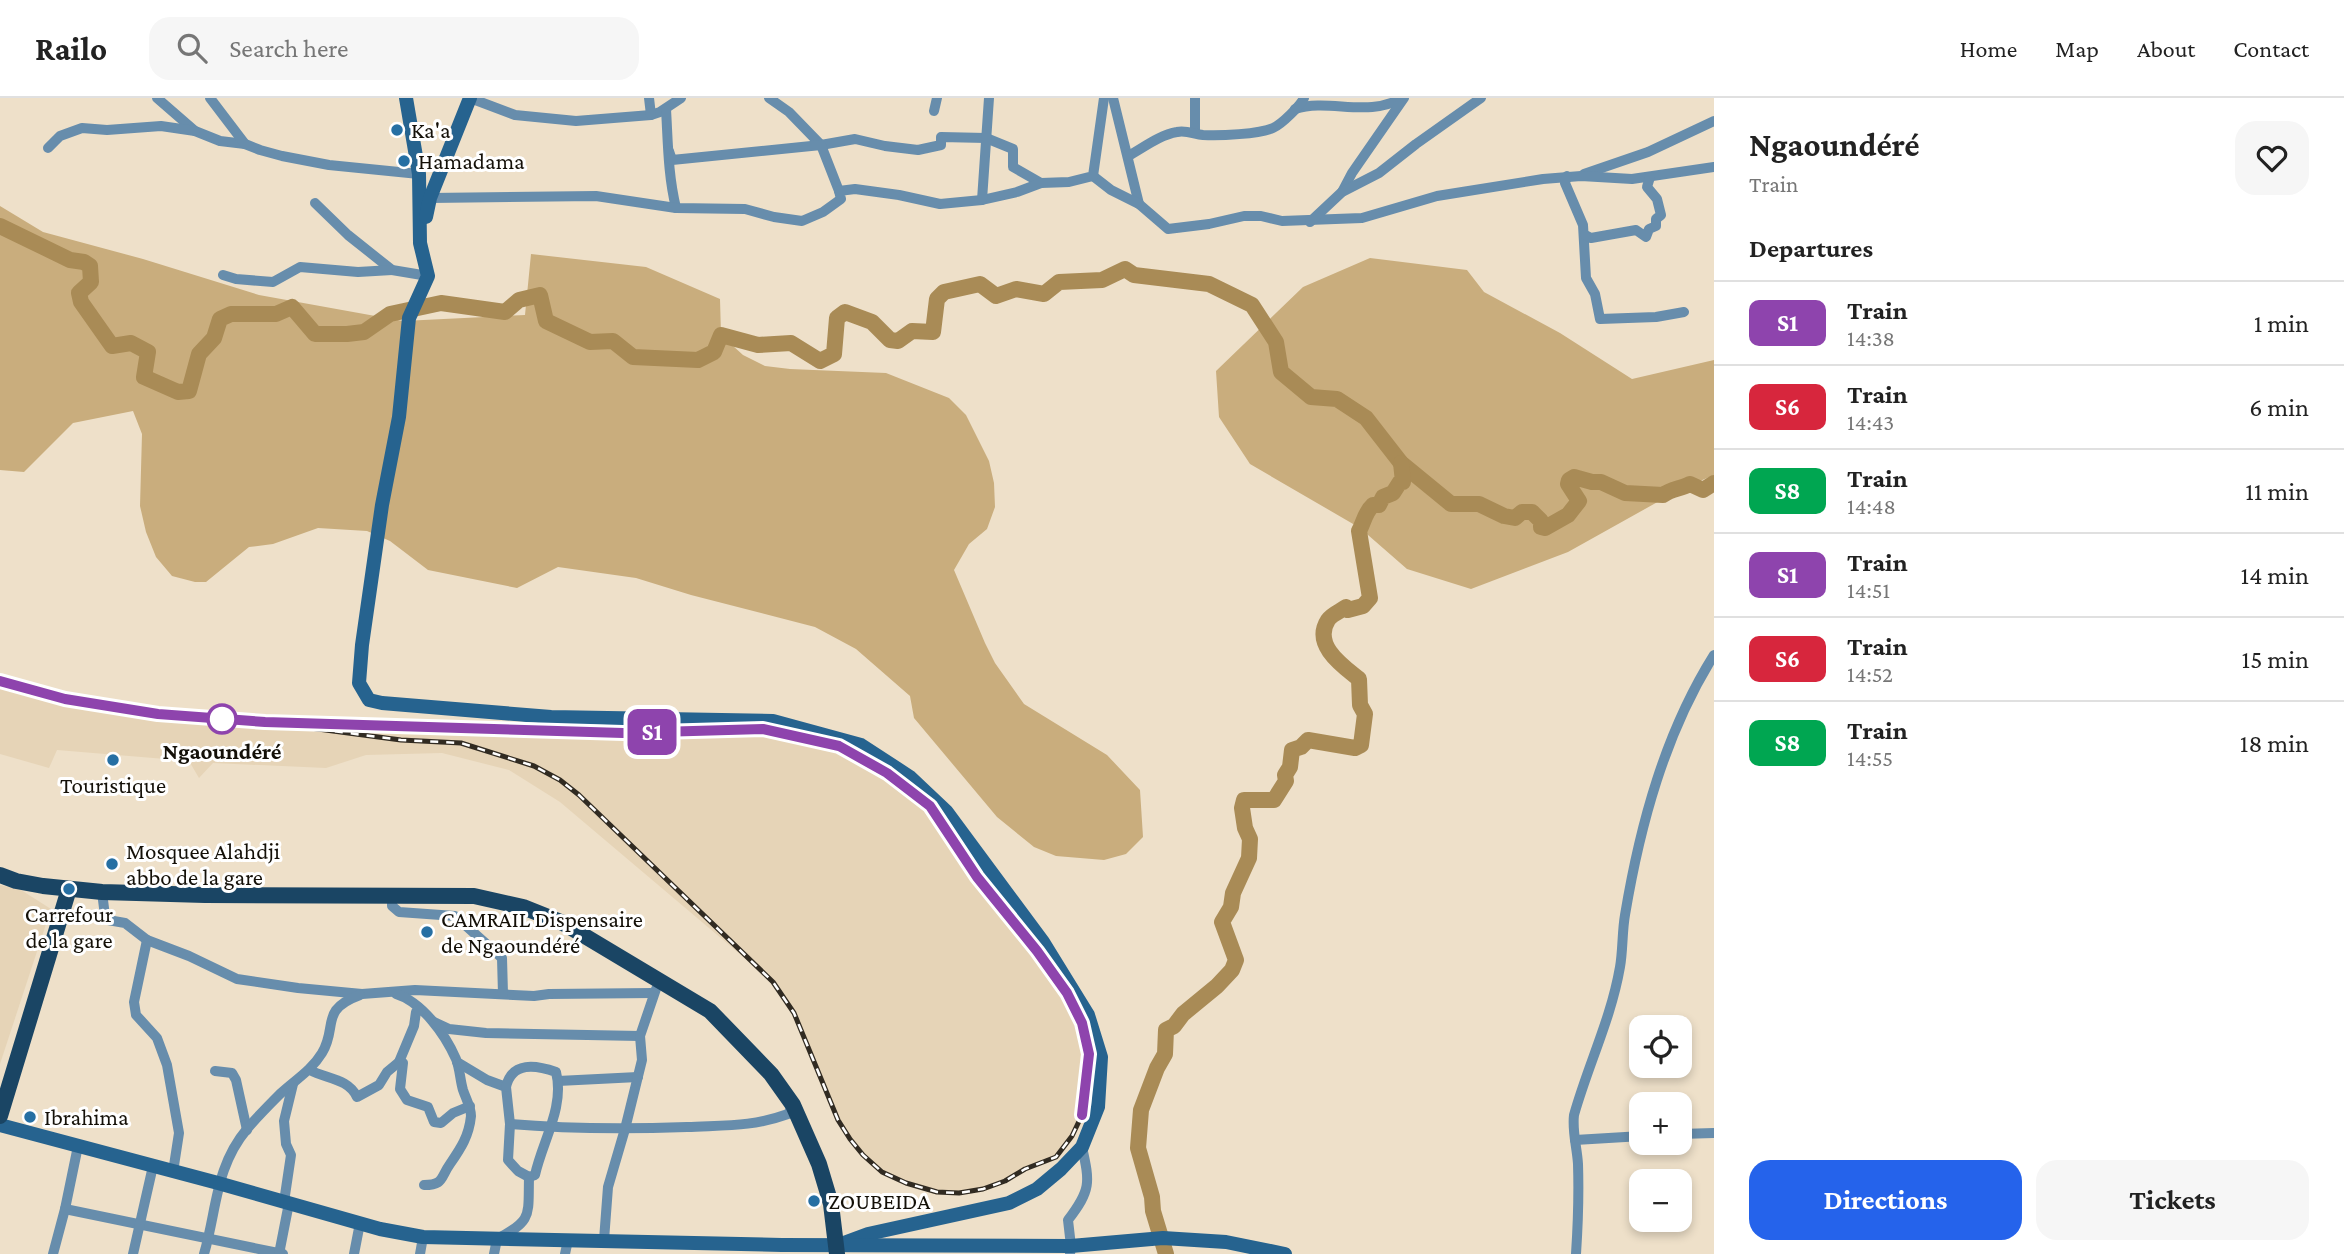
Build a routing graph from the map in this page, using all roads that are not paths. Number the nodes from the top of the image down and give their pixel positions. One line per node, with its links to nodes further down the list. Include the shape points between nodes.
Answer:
1 (157, 98): 21 (street)
2 (210, 98): 24 (street)
3 (405, 98): 30 (street)
4 (470, 98): 19 (street, via 515,115 576,121); 38 (street)
5 (649, 98): 19 (street)
6 (681, 98): 16 (street)
7 (769, 98): 25 (street)
8 (937, 98): 18 (street)
9 (989, 98): 23 (street)
10 (1104, 98): 31 (street)
11 (1113, 98): 28 (street)
12 (1195, 98): 22 (street)
13 (1304, 98): 17 (street)
14 (1403, 98): 17 (street, via 1372,108 1307,106); 37 (street)
15 (1481, 98): 37 (street, via 1379,173)
16 (666, 109): 19 (street); 27 (street)
17 (1294, 110): 22 (street, via 1272,128 1242,134)
18 (934, 111)
19 (651, 115)
20 (1714, 121): 33 (street)
21 (195, 131): 24 (street); 26 (street, via 161,126 82,128 60,136)
22 (1195, 133): 28 (street, via 1179,131)
23 (986, 138): 25 (street, via 941,137 941,145 918,150 855,139); 35 (street, via 1013,149 1013,167); 39 (street)
24 (245, 144): 30 (street, via 330,165)
25 (821, 145): 27 (street, via 672,160); 36 (street)
26 (48, 148)
27 (669, 152): 42 (street)
28 (1128, 156): 41 (street)
29 (1714, 167): 34 (street)
30 (419, 174): 45 (street)
31 (1093, 176): 35 (street); 41 (street)
32 (1567, 176): 33 (street); 43 (street, via 1437,196 1362,218); 44 (street, via 1565,183)
33 (1581, 176): 34 (street)
34 (1650, 177): 44 (street, via 1647,187 1657,199 1661,215 1646,237 1636,230)
35 (1041, 183): 39 (street)
36 (839, 191): 39 (street, via 855,189 940,204); 42 (street, via 841,200 802,221 745,209)
37 (1342, 192): 43 (street)
38 (430, 198): 42 (street, via 596,196); 45 (street)
39 (982, 200)
40 (315, 203): 46 (street)
41 (1139, 204): 43 (street, via 1168,229 1244,216)
42 (676, 208)
43 (1310, 222)
44 (1585, 234): 49 (street, via 1586,278 1595,293 1600,319)
45 (420, 243): 48 (street)
46 (392, 270): 47 (street, via 300,267 273,282); 48 (street)
47 (223, 275)
48 (428, 276): 86 (street, via 412,312 382,505 359,677 369,700 551,717 773,721 861,745 910,777 946,811 1043,942 1088,1015 1101,1057 1098,1107)
49 (1684, 312)
50 (1714, 655): 84 (street, via 1672,734 1658,777 1631,879 1609,1014 1574,1115)
51 (0, 875): 52 (main road)
52 (69, 889): 53 (main road); 72 (main road)
53 (102, 892): 54 (main road); 55 (street, via 108,920 125,923)
54 (392, 896): 56 (main road, via 474,896 523,907 564,923); 60 (street, via 392,906 399,912 455,916 463,922 502,958)
55 (147, 940): 59 (street, via 237,979); 88 (street, via 134,1002 136,1015 157,1038 167,1065 179,1133)
56 (658, 987): 60 (street); 63 (street); 73 (main road, via 710,1011 771,1074)
57 (415, 990): 58 (street); 60 (street); 62 (street)
58 (387, 991): 59 (street); 61 (street, via 409,998)
59 (362, 994): 66 (street, via 339,1006 331,1016 324,1051)
60 (503, 994)
61 (421, 1010): 62 (street); 64 (street, via 416,1012)
62 (430, 1019): 63 (street, via 460,1031); 65 (street)
63 (640, 1036): 68 (street)
64 (399, 1062): 66 (street, via 379,1085 357,1097 347,1085); 74 (street, via 403,1063 400,1089 407,1100 428,1107 434,1122 441,1123)
65 (457, 1062): 71 (street); 74 (street)
66 (310, 1070): 70 (street)
67 (215, 1071): 80 (street, via 232,1073 236,1080)
68 (638, 1077): 69 (street); 79 (street)
69 (558, 1081): 71 (street, via 556,1072 525,1066 514,1070); 78 (street)
70 (293, 1084): 80 (street); 92 (street, via 284,1121 291,1155)
71 (506, 1087): 76 (street)
72 (3, 1093): 75 (main road)
73 (793, 1105): 79 (street, via 788,1114 743,1126); 101 (main road, via 819,1164)
74 (470, 1106): 91 (street, via 465,1144 442,1179)
75 (0, 1116)
76 (510, 1124): 78 (street); 89 (street, via 508,1160)
77 (0, 1125): 85 (street)
78 (551, 1127): 79 (street); 89 (street, via 535,1175)
79 (625, 1129): 99 (street, via 608,1186)
80 (247, 1130): 90 (street)
81 (1714, 1133): 82 (street)
82 (1692, 1134)
83 (1629, 1137): 84 (street)
84 (1575, 1140): 116 (street)
85 (78, 1146): 87 (street); 93 (street)
86 (1082, 1147): 101 (street, via 1037,1189 1009,1203 868,1234); 107 (street, via 1089,1178 1083,1199 1068,1220)
87 (153, 1167): 88 (street); 95 (street)
88 (173, 1172): 90 (street)
89 (529, 1177): 98 (street, via 528,1217)
90 (218, 1183): 92 (street); 97 (street)
91 (424, 1185)
92 (287, 1202): 94 (street); 111 (street)
93 (65, 1209): 95 (street); 108 (street)
94 (359, 1223): 96 (street); 112 (street)
95 (141, 1224): 97 (street); 109 (street)
96 (423, 1237): 98 (street); 113 (street)
97 (208, 1238): 110 (street); 111 (street)
98 (497, 1239): 100 (street); 114 (street)
99 (604, 1240): 100 (street); 102 (street)
100 (566, 1247)
101 (838, 1247): 104 (street); 105 (street)
102 (636, 1248): 103 (street)
103 (711, 1248): 104 (street)
104 (781, 1249)
105 (943, 1249): 106 (street)
106 (1010, 1250): 107 (street)
107 (1071, 1250): 115 (street, via 1157,1239 1226,1242)
108 (53, 1254)
109 (133, 1254)
110 (204, 1254)
111 (280, 1254)
112 (354, 1254)
113 (420, 1254)
114 (494, 1254)
115 (1285, 1254)
116 (1576, 1254)

